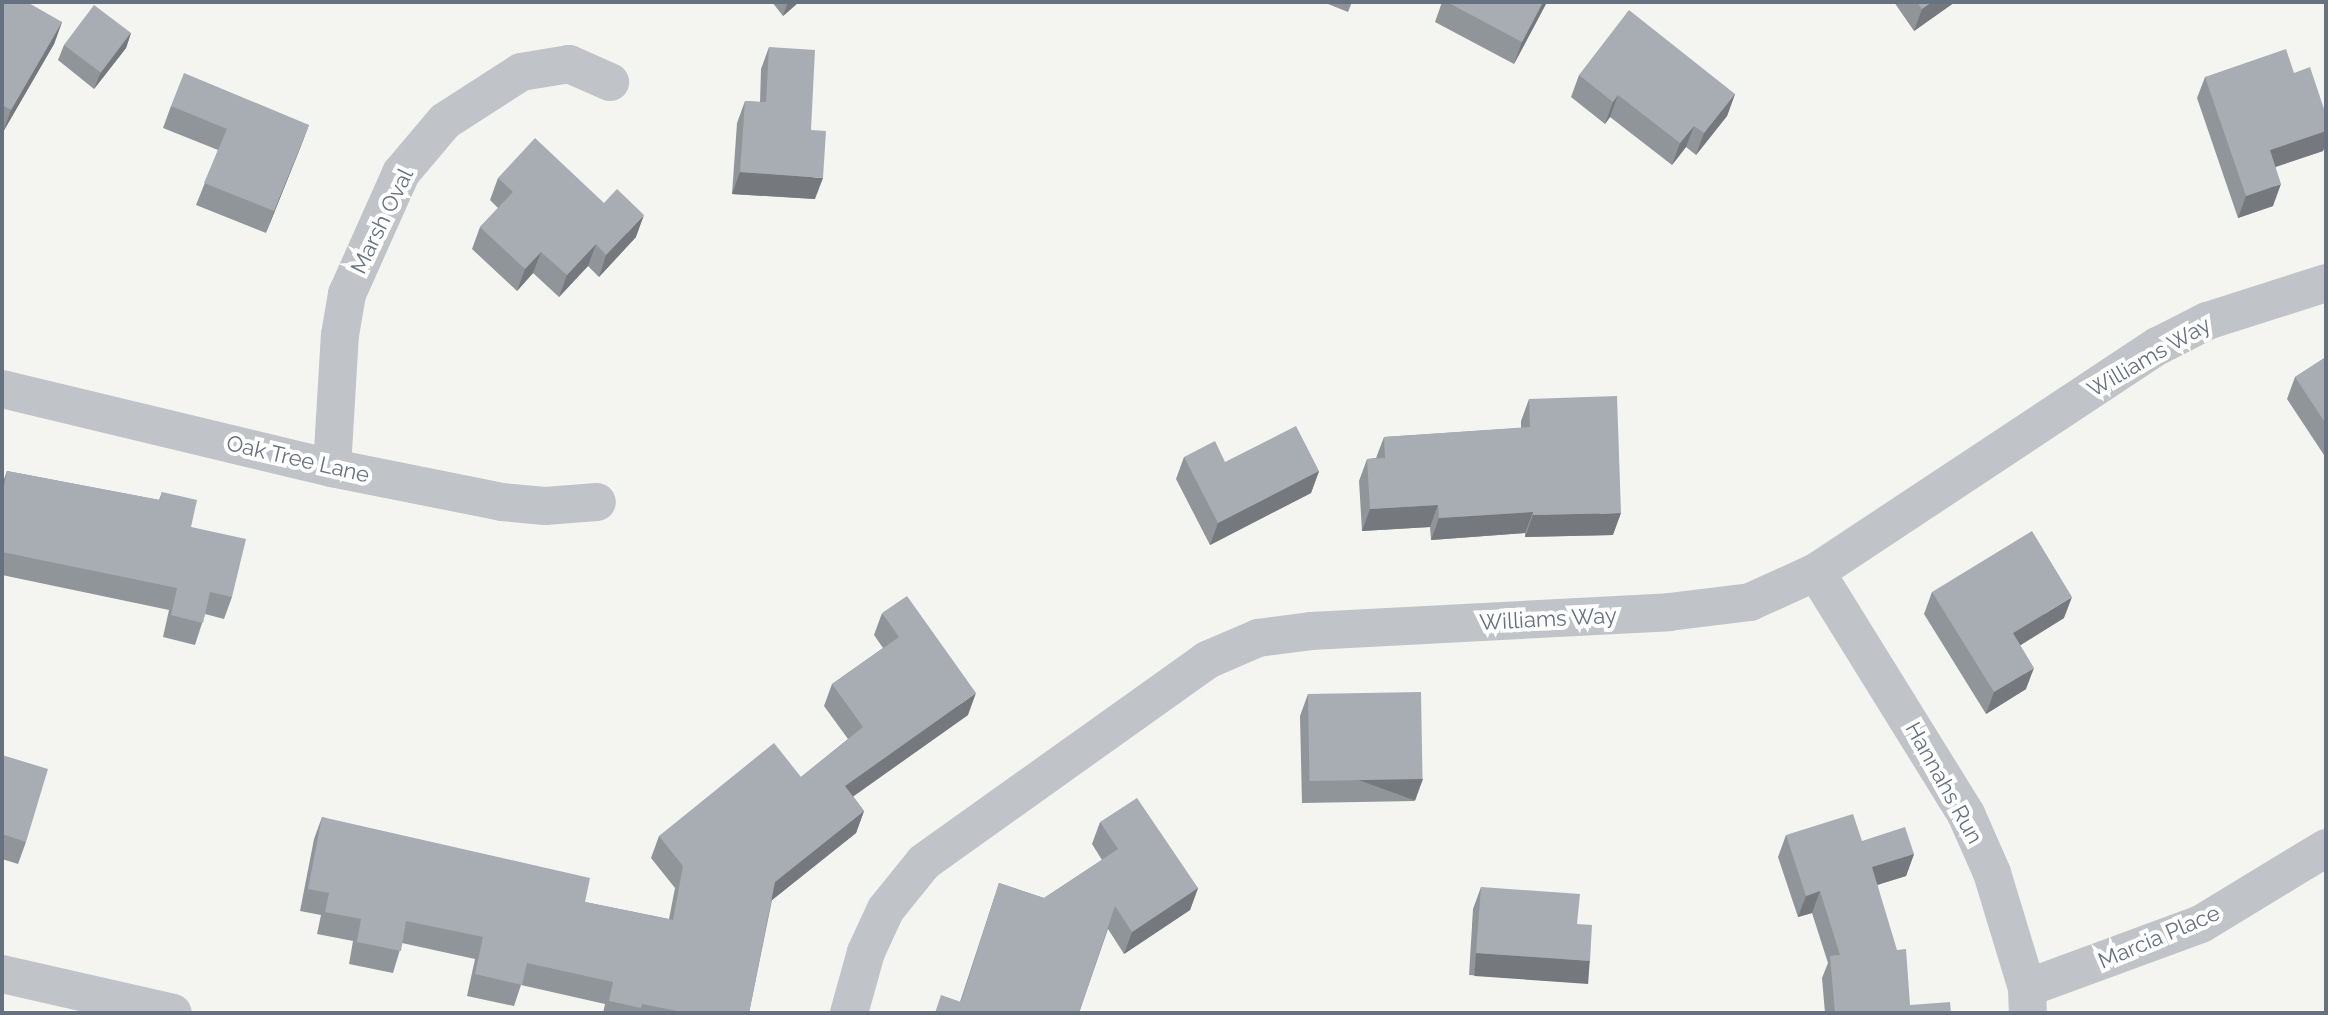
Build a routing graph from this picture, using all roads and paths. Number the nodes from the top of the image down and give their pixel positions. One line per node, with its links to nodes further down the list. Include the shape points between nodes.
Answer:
1 (610, 82): 4 (street, Marsh Oval, via 569,64 521,72 445,121 401,173 347,294)
2 (2326, 283): 6 (street, Williams Way, via 2207,321 2158,346)
3 (2, 389): 4 (street, Oak Tree Lane)
4 (332, 468): 5 (street, Oak Tree Lane, via 502,502)
5 (597, 502)
6 (1816, 572): 9 (street, Hannahs Run, via 1966,814 1992,873); 11 (street, Williams Way, via 1750,602 1669,612 1311,631 1258,638 1207,660 924,862 886,909 866,952)
7 (2326, 848): 9 (street, Marcia Place, via 2201,924)
8 (2, 974): 10 (street)
9 (2027, 1000)
10 (173, 1013)
11 (849, 1013)

